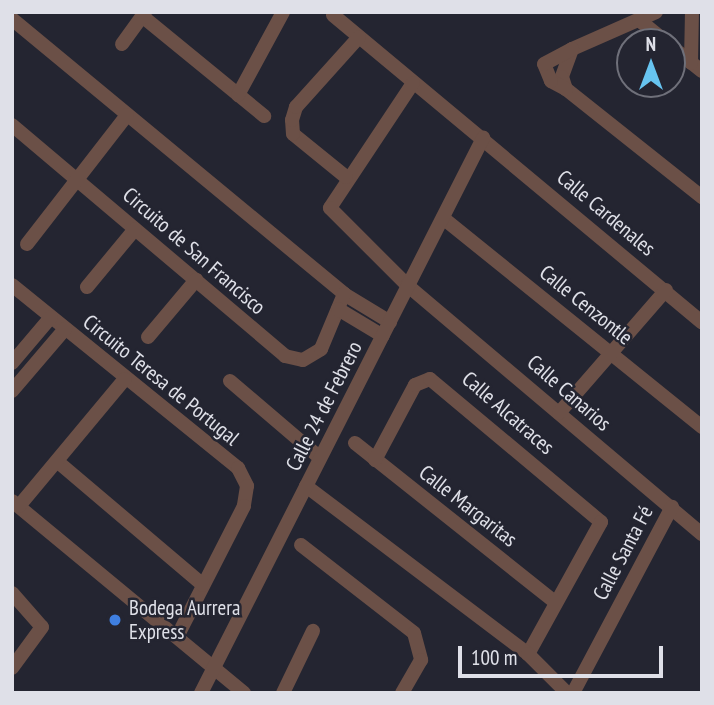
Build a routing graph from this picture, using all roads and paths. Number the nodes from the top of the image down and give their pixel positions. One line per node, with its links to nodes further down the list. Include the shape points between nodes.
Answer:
1 (283, 12): 13 (street)
2 (656, 12): 7 (street)
3 (692, 12): 11 (street)
4 (143, 14): 10 (street); 13 (street)
5 (333, 15): 9 (street, Calle Cardenales)
6 (12, 19): 14 (street)
7 (639, 20): 8 (street); 20 (street, via 572,49 562,67 566,89)
8 (649, 28)
9 (359, 37): 12 (street, Calle Cardenales); 19 (street, via 296,107 292,120 293,134)
10 (122, 44)
11 (697, 67)
12 (413, 83): 17 (street, Calle Cardenales); 19 (street)
13 (238, 95): 15 (street)
14 (127, 115): 18 (street); 29 (street)
15 (264, 116)
16 (12, 125): 18 (street, Circuito de San Francisco)
17 (483, 138): 21 (street, Calle 24 de Febrero); 28 (street, Calle Cardenales)
18 (76, 177): 22 (street, Circuito de San Francisco); 23 (street)
19 (346, 177): 26 (street, Calle Canarios, via 330,208)
20 (702, 197)
21 (443, 218): 26 (street, Calle 24 de Febrero); 37 (street, Calle Cenzontle)
22 (135, 229): 24 (street, Circuito de San Francisco); 27 (street)
23 (27, 244)
24 (196, 279): 30 (street, Circuito de San Francisco, via 285,356 303,360 321,349); 36 (street)
25 (12, 285): 31 (street, Circuito Teresa de Portugal)
26 (407, 285): 32 (street, Calle 24 de Febrero); 42 (street, Calle Canarios)
27 (87, 287)
28 (666, 290): 33 (street, Calle Cardenales); 37 (street)
29 (344, 295): 30 (street, Circuito de San Francisco); 32 (street)
30 (338, 309): 35 (street)
31 (51, 317): 34 (street, Circuito Teresa de Portugal); 38 (street)
32 (390, 322): 35 (street, Calle 24 de Febrero)
33 (702, 322)
34 (65, 329): 39 (street, Circuito Teresa de Portugal); 41 (street)
35 (383, 336): 45 (street, Calle 24 de Febrero)
36 (148, 337)
37 (608, 349): 42 (street); 43 (street, Calle Cenzontle)
38 (12, 363)
39 (125, 379): 47 (street); 53 (street, Circuito Teresa de Portugal, via 238,468 247,486 244,506)
40 (230, 382): 45 (street)
41 (12, 391)
42 (559, 413): 50 (street, Calle Canarios)
43 (702, 428)
44 (355, 443): 46 (street, Calle Margaritas)
45 (320, 457): 48 (street, Calle 24 de Febrero)
46 (375, 460): 55 (street, Calle Margaritas); 55 (street, Calle Alcatraces, via 415,385 430,379 601,522)
47 (58, 462): 49 (street); 53 (street)
48 (306, 486): 58 (street); 59 (street, Calle 24 de Febrero)
49 (16, 504): 57 (street)
50 (671, 507): 51 (street, Calle Canarios); 66 (street, Calle Santa Fé)
51 (702, 534)
52 (301, 545): 64 (street, via 414,633 421,660)
53 (203, 586): 57 (street, Circuito Teresa de Portugal)
54 (12, 593): 60 (street, via 43,627)
55 (555, 602): 58 (street)
56 (313, 631): 63 (street)
57 (177, 637): 59 (street)
58 (528, 654): 65 (street)
59 (215, 667): 61 (street, Calle 24 de Febrero); 62 (street)
60 (12, 668)
61 (201, 693)
62 (244, 693)
63 (283, 693)
64 (402, 693)
65 (567, 693)
66 (573, 693)

